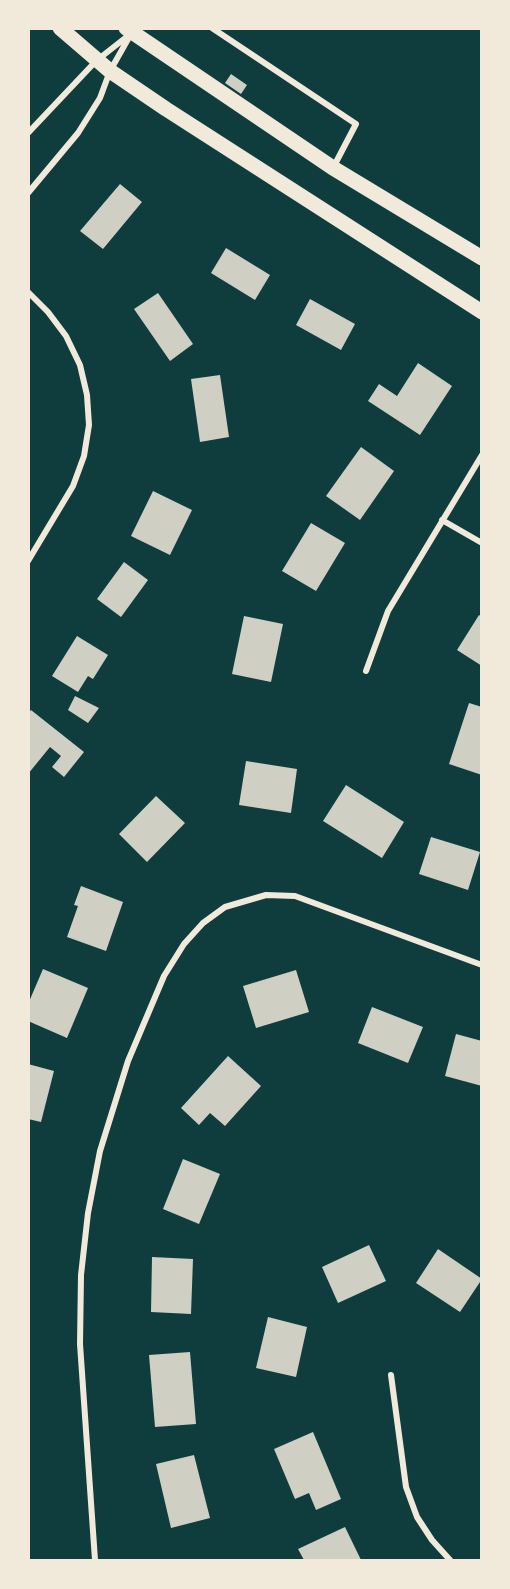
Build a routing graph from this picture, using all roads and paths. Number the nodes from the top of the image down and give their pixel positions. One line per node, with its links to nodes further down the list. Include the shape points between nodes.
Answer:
1 (60, 28): 4 (main road)
2 (212, 28): 7 (street, via 356,124)
3 (130, 30): 4 (street); 5 (street); 7 (main road)
4 (96, 60): 5 (main road); 6 (street)
5 (110, 71): 8 (street, via 100,98 78,133); 11 (main road)
6 (28, 133)
7 (333, 168): 9 (main road)
8 (28, 193)
9 (482, 258)
10 (28, 292): 15 (street, via 66,336 80,365 89,425 84,456 73,486)
11 (482, 312)
12 (482, 455): 13 (street)
13 (442, 519): 14 (street); 16 (street, via 388,611)
14 (482, 543)
15 (28, 561)
16 (366, 671)
17 (482, 965): 19 (street, via 295,896 266,895 225,907 203,922 184,944 164,976 128,1061 100,1152 88,1213 81,1275 80,1344)
18 (391, 1375): 20 (street, via 406,1487 417,1517)
19 (94, 1560)
20 (450, 1560)

